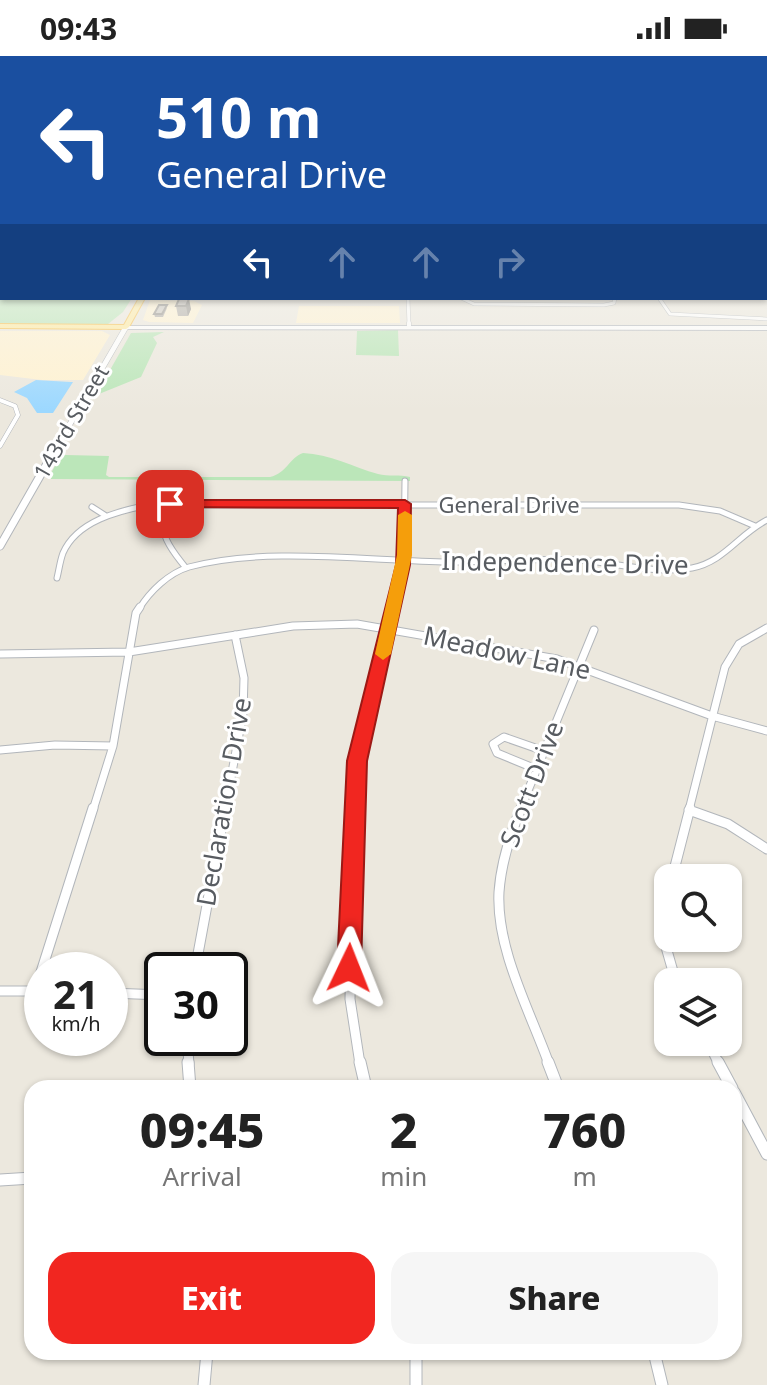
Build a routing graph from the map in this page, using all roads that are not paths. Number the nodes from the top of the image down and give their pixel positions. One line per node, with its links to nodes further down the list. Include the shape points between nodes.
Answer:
1 (141, 300): 8 (main road, 143rd Street)
2 (408, 300): 9 (street)
3 (463, 300): 5 (street)
4 (660, 300): 6 (street, via 670,314)
5 (614, 301)
6 (767, 319)
7 (0, 326): 8 (main road)
8 (126, 327): 9 (main road); 21 (street, 143rd Street)
9 (409, 327): 10 (main road)
10 (767, 328)
11 (0, 400): 12 (street, via 15,406 18,415)
12 (0, 446)
13 (172, 478): 15 (street)
14 (405, 481): 16 (street)
15 (163, 504): 16 (street, General Drive); 18 (street, General Drive); 23 (street, via 159,532)
16 (405, 504): 20 (street, General Drive, via 679,505 720,511); 22 (street)
17 (92, 507): 18 (street)
18 (106, 516): 24 (street, via 67,546)
19 (767, 520): 20 (street, Independence Drive)
20 (755, 526): 22 (street, Independence Drive, via 728,553 692,568 577,560)
21 (0, 546)
22 (404, 560): 23 (street, Independence Drive, via 234,558); 25 (street)
23 (186, 568): 29 (street, Independence Drive, via 147,596 136,613)
24 (57, 578)
25 (390, 628): 28 (street, Meadow Lane, via 306,625); 31 (street, Meadow Lane); 48 (street, via 355,785 349,983)
26 (767, 628): 32 (street, via 750,635 731,654)
27 (594, 630): 31 (street, Scott Drive)
28 (235, 635): 29 (street, Meadow Lane); 42 (street, Declaration Drive, via 244,678 243,713)
29 (129, 652): 30 (street, Meadow Lane); 34 (street, Independence Drive)
30 (0, 654)
31 (579, 665): 32 (street, Meadow Lane); 36 (street, Scott Drive)
32 (712, 716): 33 (street, Meadow Lane); 38 (street)
33 (767, 731)
34 (113, 746): 35 (street); 41 (street, Independence Drive)
35 (0, 750)
36 (544, 751): 37 (street, Scott Drive); 37 (street, via 504,737 493,744 497,753)
37 (536, 769): 49 (street, Scott Drive, via 508,840 499,893 504,938)
38 (689, 810): 39 (street, via 728,824); 40 (street)
39 (767, 849)
40 (676, 864)
41 (50, 952)
42 (198, 952)
43 (0, 991): 44 (street)
44 (24, 991)
45 (188, 1056): 47 (street)
46 (715, 1056): 50 (street)
47 (190, 1080)
48 (364, 1080)
49 (555, 1080)
50 (728, 1080)
51 (742, 1107): 52 (street)
52 (767, 1154)
53 (24, 1178): 54 (street)
54 (0, 1180)
55 (206, 1360): 58 (street)
56 (416, 1360): 59 (street)
57 (656, 1360): 60 (street)
58 (204, 1385)
59 (416, 1385)
60 (662, 1385)

